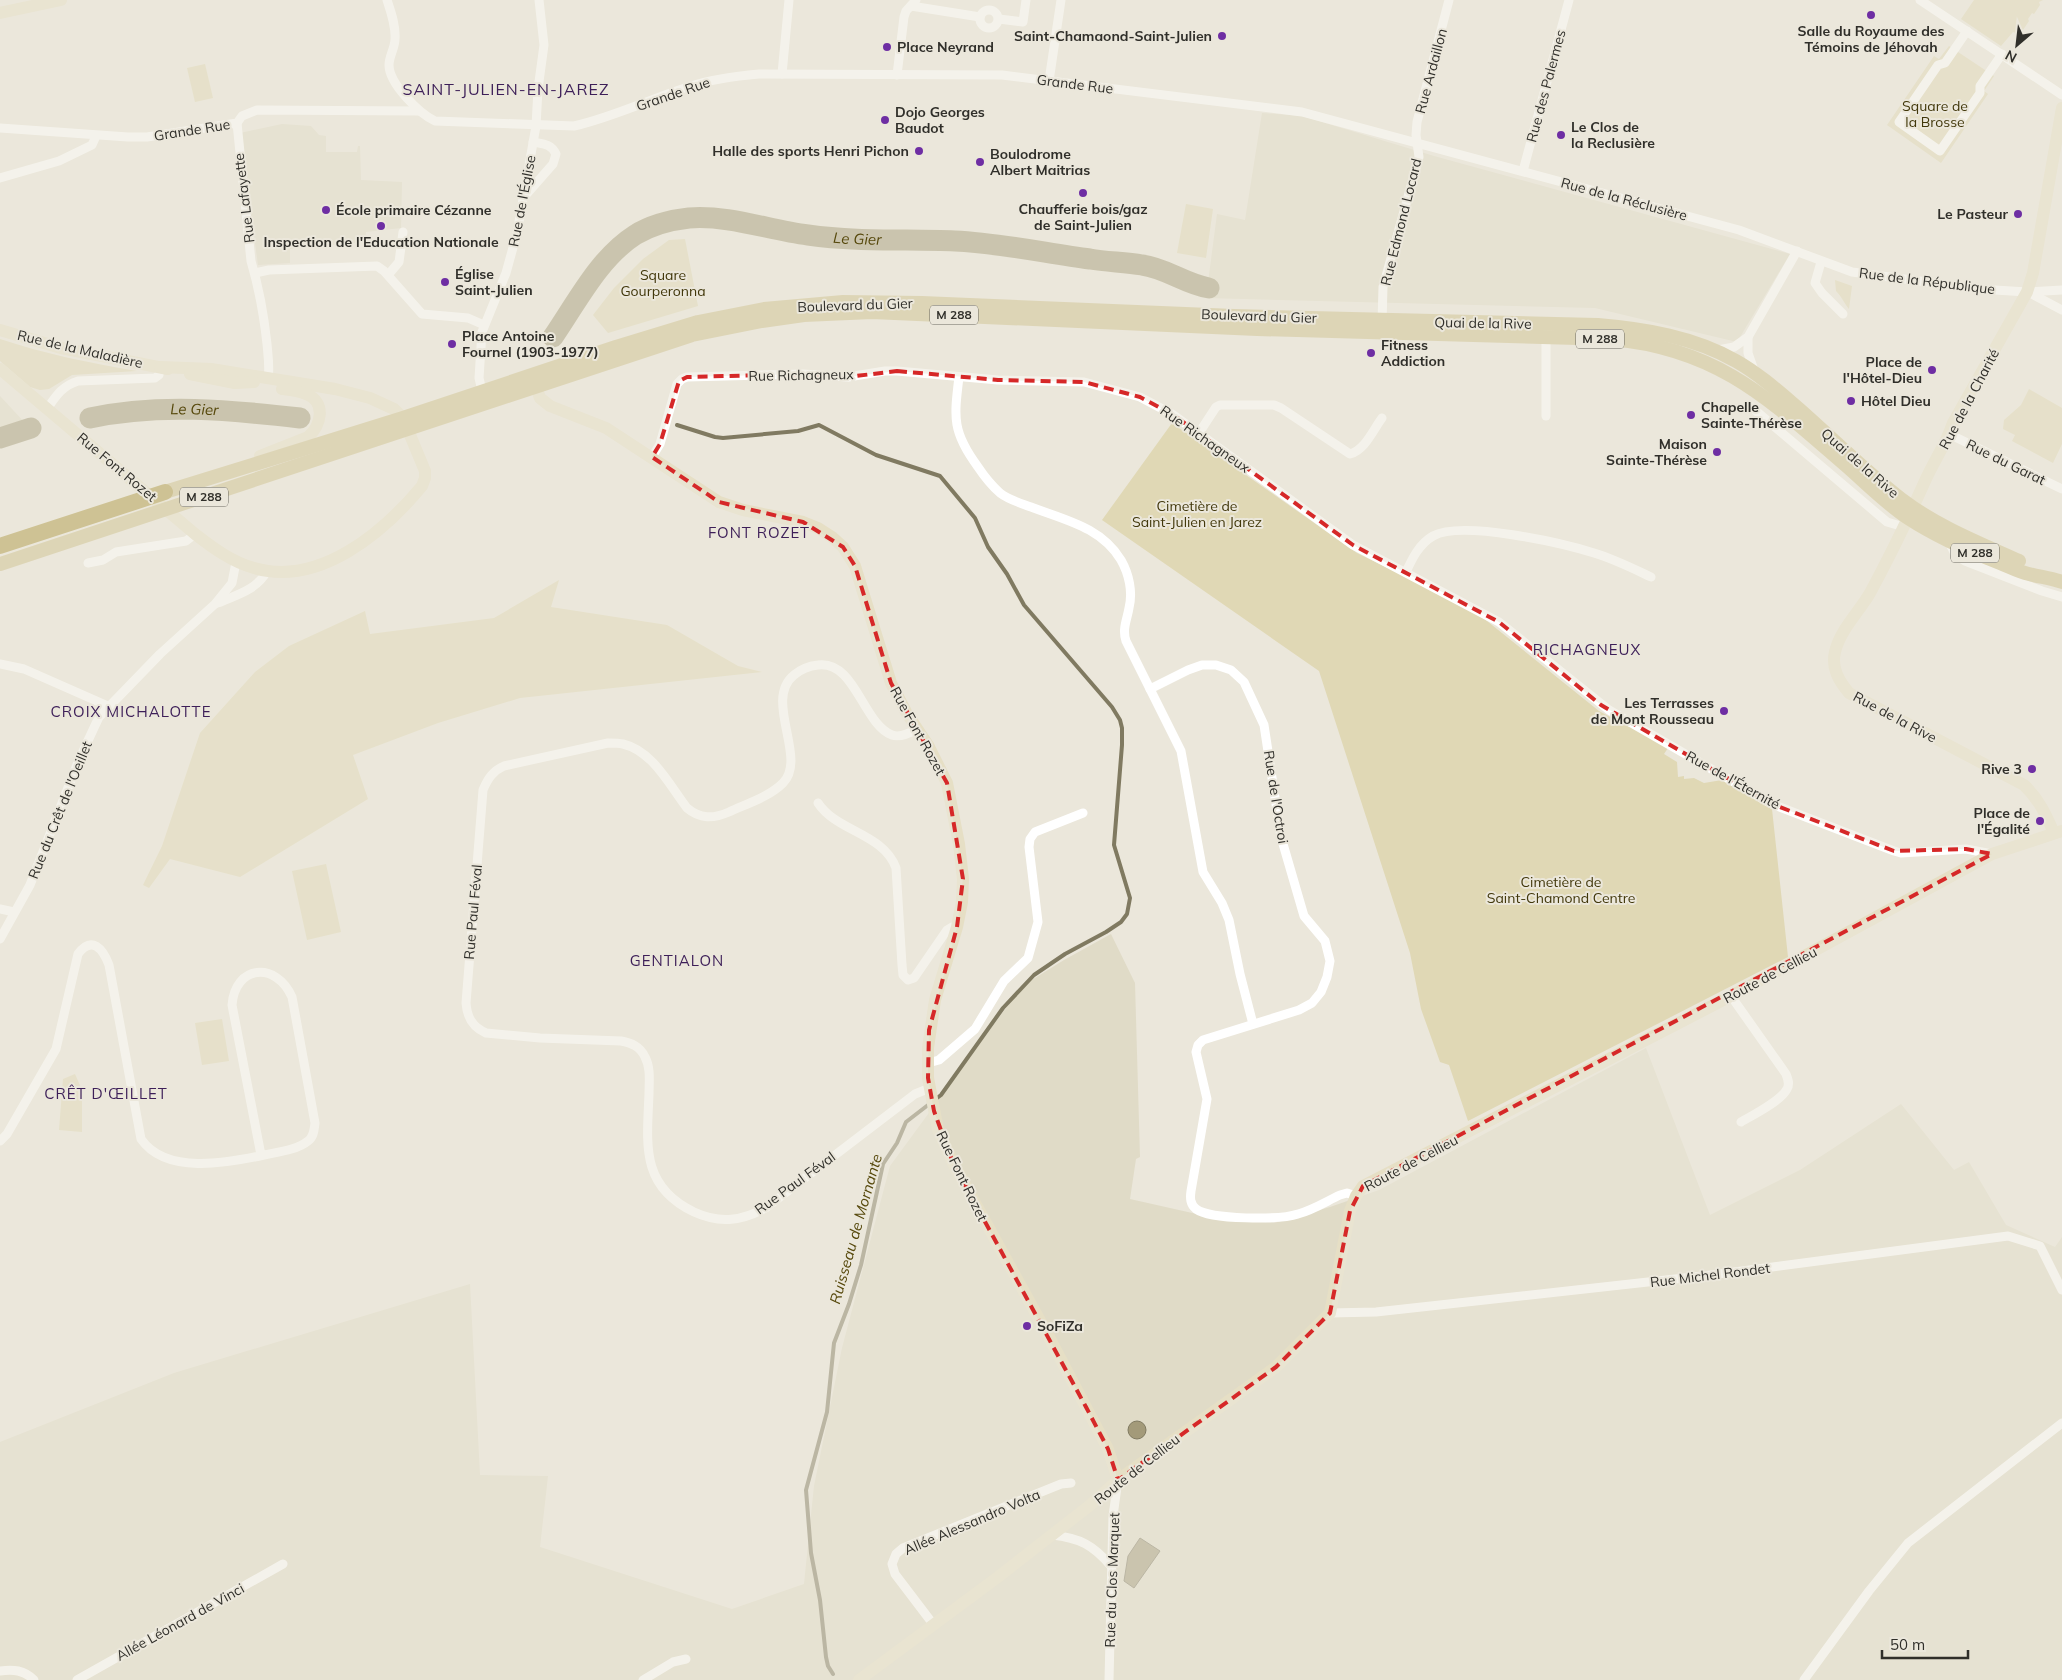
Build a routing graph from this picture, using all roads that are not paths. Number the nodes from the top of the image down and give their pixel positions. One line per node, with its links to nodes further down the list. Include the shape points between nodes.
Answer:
1 (61, 0): 11 (main road)
2 (388, 0): 21 (street, via 396,39 389,66 399,87)
3 (539, 0): 24 (street, Rue de l'Église, via 544,45)
4 (789, 0): 16 (street)
5 (1026, 0): 13 (street, via 1023,22)
6 (1061, 0): 18 (street)
7 (1449, 0): 28 (street, Rue Ardaillon, via 1417,122)
8 (1569, 0): 29 (street, Rue des Palermes)
9 (1920, 0): 14 (street)
10 (913, 3): 12 (street); 17 (street, via 904,17)
11 (0, 13)
12 (980, 17): 13 (street, via 988,9); 13 (street, via 981,23 988,28 994,27)
13 (999, 18)
14 (1967, 31): 15 (street); 15 (street, via 1945,63 1938,64 1899,122 1940,151)
15 (2002, 54): 19 (street)
16 (782, 74): 17 (street, Grande Rue); 24 (street, Grande Rue, via 724,78 689,86 589,123)
17 (897, 75): 18 (street, Grande Rue, via 1002,75)
18 (1049, 81): 23 (street, Grande Rue, via 1302,112)
19 (2062, 95)
20 (2062, 108): 38 (main road, Rue de la Charité)
21 (419, 111): 22 (street, Grande Rue, via 257,110 242,116); 24 (street, Grande Rue, via 427,118 444,122)
22 (237, 123): 26 (street, Grande Rue, via 147,136); 35 (street, Rue Lafayette, via 251,261)
23 (1354, 125): 28 (street, Rue de la Réclusière)
24 (536, 126): 27 (street, Rue de l'Église)
25 (0, 128): 26 (street, Grande Rue)
26 (96, 136): 30 (street, via 92,145 59,161)
27 (533, 142): 31 (street, Rue de l'Église); 31 (street, via 553,147 556,154 553,164)
28 (1417, 142): 29 (street, Rue de la Réclusière); 42 (street, Rue Edmond Locard, via 1419,157 1383,287)
29 (1523, 171): 33 (street, Rue de la Réclusière, via 1739,230)
30 (0, 178)
31 (524, 198): 41 (street, Rue de l'Église, via 506,273)
32 (403, 232): 36 (street, via 398,262)
33 (1797, 251): 34 (street, Rue de la République); 45 (street)
34 (1821, 262): 38 (street, Rue de la République, via 1875,276); 40 (street, via 1815,283)
35 (255, 272): 36 (street, via 369,265 377,266); 51 (street, Rue Lafayette, via 264,317)
36 (388, 275): 41 (street, via 422,314 468,318)
37 (2062, 290): 38 (street, Rue de la République)
38 (2027, 292): 39 (street); 61 (main road, Rue de la Charité)
39 (2062, 310)
40 (1843, 314)
41 (484, 325): 54 (street, Rue de l'Église, via 479,358 479,378)
42 (1382, 326): 44 (main road, Quai de la Rive / M 288); 46 (main road, Quai de la Rive / M 288, via 1598,325 1666,334); 52 (main road, Boulevard du Gier / M 288, via 922,302 843,302 764,310 698,322)
43 (0, 330): 47 (main road, Rue de la Maladière, via 61,348)
44 (1546, 337): 57 (street); 66 (main road, Quai de la Rive / M 288, via 1645,343 1715,366 1770,400)
45 (1748, 337): 46 (street, via 1734,347); 49 (street, via 1748,353)
46 (1714, 350): 49 (main road, Quai de la Rive / M 288)
47 (160, 367): 51 (main road, Rue de la Maladière, via 211,370); 53 (main road, Rue de la Maladière); 56 (street, via 155,378 69,384)
48 (0, 369): 56 (main road, Rue Font Rozet)
49 (1755, 373): 66 (main road, Quai de la Rive / M 288, via 1902,500)
50 (959, 377): 60 (street, Rue Richagneux, via 1084,382 1156,405); 62 (street, Rue Richagneux, via 885,371 848,377 803,374 682,378 677,384 659,447); 82 (street, via 954,412 958,432 968,454 988,480 1014,501 1094,531 1122,562 1130,591 1124,634)
51 (268, 379): 53 (main road, Rue de la Maladière); 59 (main road, via 370,398 394,409)
52 (534, 381): 54 (main road, Boulevard du Gier / M 288); 62 (main road, Rue Font Rozet, via 540,398 550,406 606,428)
53 (235, 383): 63 (main road, via 308,394 318,403 319,423 308,438)
54 (484, 397): 59 (main road, Boulevard du Gier / M 288)
55 (1749, 405): 66 (street, via 1886,522)
56 (47, 409): 67 (main road, Rue Font Rozet)
57 (1546, 416)
58 (1382, 418): 60 (street, via 1361,448 1350,454 1274,405 1220,405)
59 (406, 424): 63 (main road, M 288); 72 (main road, M 288); 73 (main road, via 425,471 422,486 415,495 360,545 342,556 289,573)
60 (1199, 433): 74 (street, Rue Richagneux, via 1353,546)
61 (1949, 434): 64 (street, Rue du Garat); 66 (main road, Rue de la Charité)
62 (652, 457): 84 (main road, Rue Font Rozet, via 719,502 803,522 818,528 843,547 855,566 891,683)
63 (185, 486): 65 (main road)
64 (2062, 489)
65 (165, 492): 69 (highway, M 288)
66 (1909, 517): 68 (main road, Quai de la Rive / M 288); 76 (main road, Quai de la Rive / M 288, via 2032,566); 87 (main road, Rue de la Rive, via 1863,606 1838,643 1834,663 1841,684 1860,699 2024,785)
67 (193, 532): 70 (main road, Rue Font Rozet); 71 (street, via 186,540 116,552 103,560)
68 (1952, 542): 76 (main road, Quai de la Rive / M 288, via 2029,574); 78 (street, via 1956,554 1965,561)
69 (0, 546)
70 (236, 562): 73 (main road); 79 (street, via 232,583)
71 (88, 563)
72 (0, 564)
73 (267, 571): 79 (street, via 249,590)
74 (1406, 572): 75 (street, via 1421,546 1432,537 1445,531 1466,530 1561,544 1595,553); 81 (street, Rue Richagneux, via 1499,622)
75 (1651, 577)
76 (2047, 577): 77 (main road, Quai de la Rive / M 288)
77 (2062, 582)
78 (2062, 597)
79 (215, 604): 83 (street, Rue du Crêt de l'Oeillet)
80 (0, 664): 83 (street, via 24,669)
81 (1575, 684): 88 (street, Rue de l'Éternité, via 1609,710 1772,804 1901,853 1966,849)
82 (1150, 689): 94 (street, via 1180,751 1203,872 1229,920); 94 (street, Rue de l'Octroi, via 1188,670 1216,665 1231,670 1244,682 1264,725 1280,837 1304,916 1325,941 1330,961 1326,982 1312,1003 1300,1010)
83 (108, 706): 90 (street, Rue du Crêt de l'Oeillet, via 87,743 40,863)
84 (917, 729): 91 (main road, Rue Font Rozet, via 947,783 952,802 963,879); 96 (street, Rue Paul Féval, via 906,735 894,736 882,730 846,676 822,664 801,669 786,684 783,694 790,762 789,773 783,783 722,815 710,818 693,813 650,759 623,744 608,743 496,770 483,790 466,1003 467,1014 478,1029 496,1036 621,1041 641,1050 646,1057 649,1077 646,1145 650,1164 663,1188 674,1198 687,1208 720,1220 753,1215 767,1207 915,1094)
85 (818, 803): 91 (street, via 827,814 880,846 892,859 896,868 902,965 908,980 914,978 947,930 952,926)
86 (1082, 813): 95 (street, via 1035,832 1030,838 1038,916 1028,958 1004,981 975,1029 938,1060)
87 (2058, 832): 88 (main road, Route de Cellieu)
88 (1992, 854): 93 (main road, Route de Cellieu)
89 (0, 910): 90 (street)
90 (14, 912): 92 (street, Rue du Crêt de l'Oeillet)
91 (958, 928): 95 (main road, Rue Font Rozet, via 935,1000 929,1030)
92 (0, 939)
93 (1731, 996): 97 (street, via 1788,1081 1783,1095); 100 (main road, Route de Cellieu, via 1363,1186)
94 (1253, 1024): 100 (street, Rue de l'Octroi, via 1203,1040 1198,1046 1196,1052 1206,1099 1191,1202 1203,1212 1247,1217 1286,1216 1309,1210 1340,1195)
95 (928, 1063): 96 (main road, Rue Font Rozet)
96 (930, 1091): 105 (main road, Rue Font Rozet, via 938,1130 953,1164 1108,1449)
97 (1741, 1122)
98 (0, 1142): 99 (street, via 56,1049 78,954 89,945 98,947 109,965 141,1139 148,1149 158,1156 195,1163 243,1160)
99 (261, 1155): 99 (street, via 310,1140 315,1124 292,997 287,986 276,976 264,972 250,974 240,982 233,992 232,1005)
100 (1356, 1196): 103 (main road, Route de Cellieu, via 1350,1211)
101 (2059, 1273): 102 (street, Rue Michel Rondet); 103 (street, Rue Michel Rondet, via 2040,1246 2008,1236 1701,1276 1376,1312)
102 (2062, 1290)
103 (1330, 1313): 105 (main road, Route de Cellieu, via 1276,1367)
104 (2062, 1423): 118 (street, via 1908,1543)
105 (1118, 1480): 107 (main road, Route de Cellieu); 109 (street, Rue du Clos Marquet)
106 (1071, 1483): 110 (street, Allée Alessandro Volta, via 1061,1484 903,1548 896,1554 892,1564 895,1574)
107 (1052, 1535): 109 (street, via 1086,1543); 110 (main road, Route de Cellieu)
108 (283, 1564): 114 (street, Allée Léonard de Vinci)
109 (1111, 1566): 117 (street, Rue du Clos Marquet)
110 (933, 1624): 116 (main road, Route de Cellieu)
111 (686, 1659): 115 (street, via 673,1662)
112 (0, 1671): 113 (street, via 20,1671)
113 (34, 1680)
114 (77, 1680)
115 (643, 1680)
116 (859, 1680)
117 (1109, 1680)
118 (1804, 1680)

